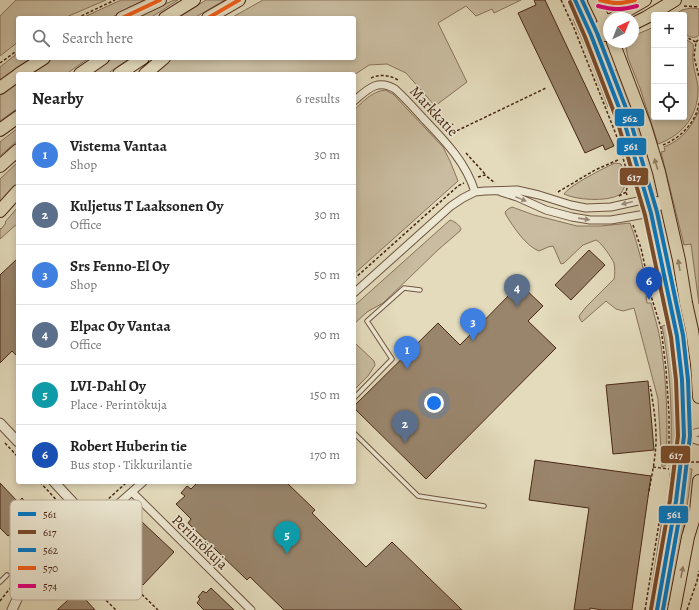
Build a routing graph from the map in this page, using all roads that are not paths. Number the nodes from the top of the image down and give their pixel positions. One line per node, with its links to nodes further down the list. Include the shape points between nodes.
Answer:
1 (160, 0): 12 (main road)
2 (194, 0): 13 (main road)
3 (239, 0): 14 (main road)
4 (575, 0): 17 (main road)
5 (594, 0): 11 (main road)
6 (600, 0): 7 (main road, via 611,4)
7 (635, 0)
8 (645, 0): 10 (main road)
9 (679, 3): 15 (main road)
10 (626, 12)
11 (603, 14)
12 (126, 16)
13 (168, 16)
14 (211, 16)
15 (639, 21)
16 (603, 27): 17 (main road)
17 (592, 35): 18 (main road); 38 (main road, via 623,118)
18 (603, 35)
19 (615, 48): 39 (main road, one-way to 19, via 645,126)
20 (41, 60): 24 (main road)
21 (100, 60): 25 (main road)
22 (140, 60): 26 (main road)
23 (162, 60): 27 (main road)
24 (22, 72)
25 (83, 72)
26 (122, 72)
27 (147, 72)
28 (16, 76): 29 (main road)
29 (0, 88)
30 (356, 99): 36 (street, Markkatie, via 377,85 395,89 458,157)
31 (16, 118): 32 (main road)
32 (0, 130)
33 (16, 152): 34 (main road)
34 (0, 166)
35 (495, 191): 36 (street); 38 (street, one-way to 35, via 611,207 586,208 517,190); 41 (street, one-way to 41, via 517,197 546,210 590,220 611,220)
36 (475, 192): 43 (street, via 450,206)
37 (16, 193): 40 (main road)
38 (647, 199): 39 (street); 41 (main road)
39 (665, 202): 41 (street); 45 (main road, one-way to 39, via 692,330)
40 (0, 211)
41 (651, 213): 49 (main road, via 677,336)
42 (420, 290): 44 (lane, via 404,288 367,321 392,359)
43 (356, 291)
44 (356, 396)
45 (699, 397)
46 (0, 423): 50 (street)
47 (699, 432): 49 (street)
48 (356, 435): 60 (lane, via 418,496)
49 (684, 436): 51 (street); 66 (main road, via 676,501)
50 (16, 440)
51 (699, 441)
52 (699, 481): 67 (main road, one-way to 52, via 688,537 696,511)
53 (56, 484): 56 (street)
54 (141, 484): 55 (street)
55 (132, 492): 57 (street); 58 (street, Perintökuja)
56 (71, 500)
57 (123, 500)
58 (140, 500)
59 (142, 502): 65 (street, Perintökuja)
60 (484, 506)
61 (7, 575): 62 (lane)
62 (0, 582)
63 (17, 600): 64 (street)
64 (12, 610)
65 (251, 610)
66 (657, 610)
67 (674, 610)

